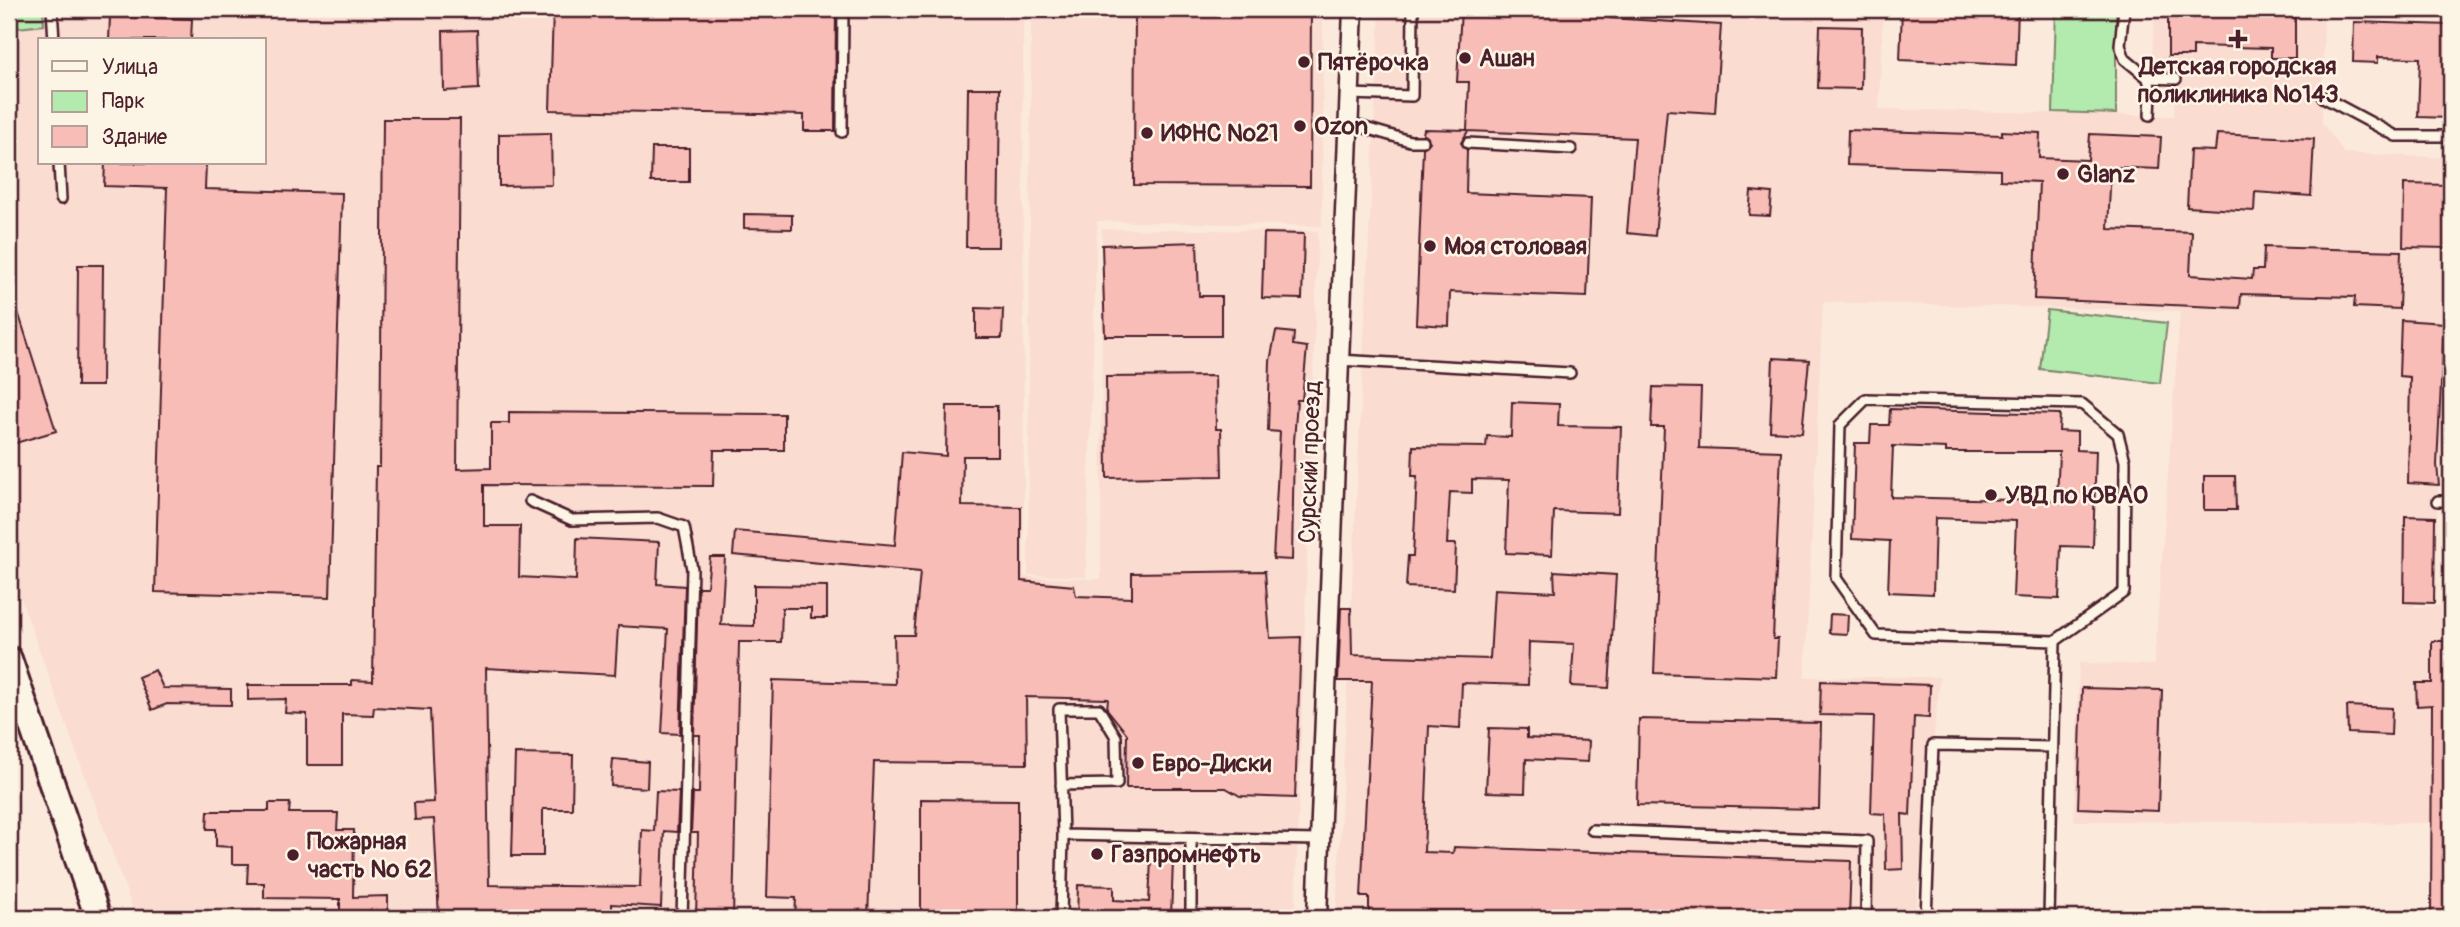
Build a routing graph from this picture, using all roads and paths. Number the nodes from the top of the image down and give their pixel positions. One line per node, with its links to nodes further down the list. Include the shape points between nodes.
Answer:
1 (52, 9): 6 (lane)
2 (843, 9): 13 (lane)
3 (1353, 9): 9 (street, Сурский проезд)
4 (1413, 9): 9 (lane, via 1412,96)
5 (2124, 9): 7 (lane, via 2120,45 2124,59)
6 (54, 38)
7 (2148, 78): 8 (lane); 11 (lane)
8 (2176, 79)
9 (1349, 94): 12 (street, Сурский проезд)
10 (2323, 97): 14 (lane, via 2396,136)
11 (2150, 115)
12 (1348, 123): 15 (lane); 20 (street, Сурский проезд)
13 (842, 132)
14 (2451, 136)
15 (1423, 141)
16 (1468, 143): 17 (lane)
17 (1571, 149)
18 (59, 164): 19 (lane)
19 (61, 199)
20 (1338, 360): 21 (lane); 32 (street, Сурский проезд)
21 (1570, 373)
22 (530, 501): 34 (lane, via 572,520 658,518 684,527 692,569)
23 (2438, 501): 24 (lane)
24 (2451, 501)
25 (2055, 641): 25 (lane, via 2124,592 2125,461 2118,435 2082,404 1866,399 1840,425 1836,578 1876,635); 27 (lane)
26 (9, 659): 33 (main road)
27 (2052, 747): 39 (lane, via 1933,745); 40 (lane)
28 (1061, 785): 28 (lane, via 1059,709 1099,709 1116,737 1117,784); 30 (lane)
29 (1592, 831): 38 (lane, via 1867,842)
30 (1063, 835): 31 (lane); 35 (lane)
31 (1191, 838): 32 (lane); 36 (lane)
32 (1319, 840): 37 (street, Сурский проезд)
33 (98, 918)
34 (682, 918)
35 (1061, 918)
36 (1191, 918)
37 (1317, 918)
38 (1866, 918)
39 (1926, 918)
40 (2049, 918)

